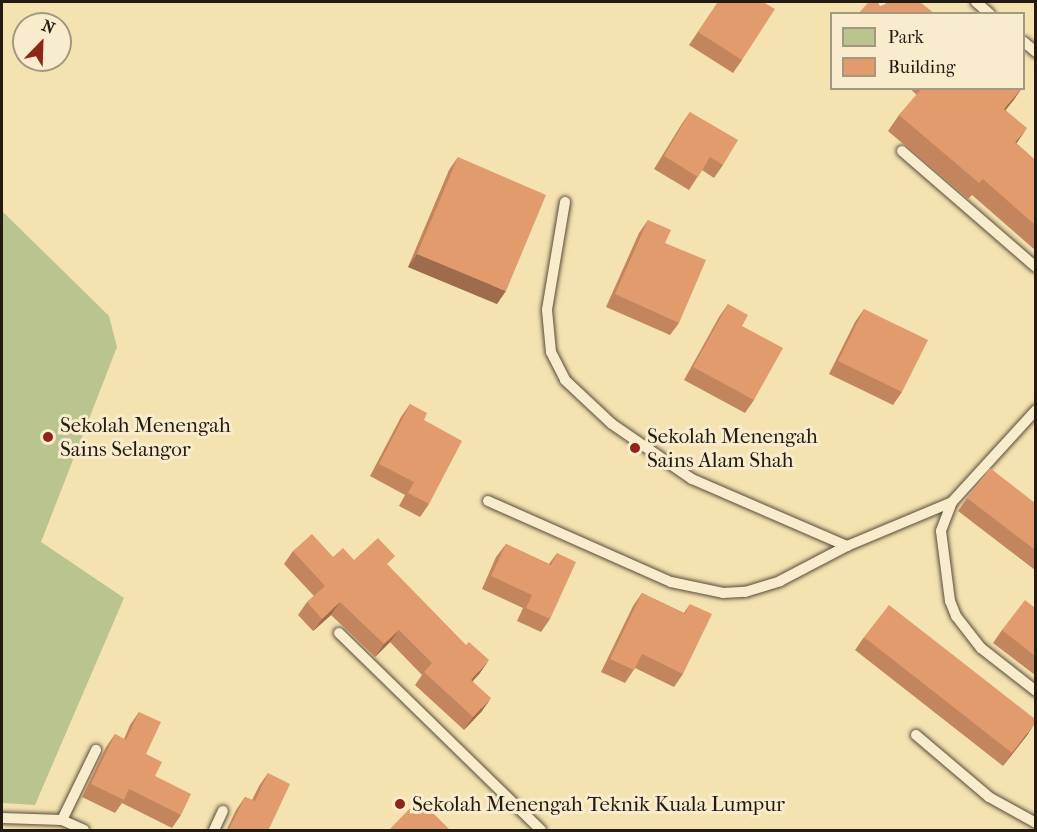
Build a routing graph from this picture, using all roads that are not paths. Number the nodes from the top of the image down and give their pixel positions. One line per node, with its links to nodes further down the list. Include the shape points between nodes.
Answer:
1 (976, 2): 2 (lane)
2 (988, 12)
3 (902, 151): 5 (lane)
4 (565, 202): 9 (lane, via 547,310 551,352 565,380 612,424 692,479)
5 (1035, 267)
6 (1035, 410): 8 (lane)
7 (488, 501): 9 (lane, via 671,582 723,593 745,592 780,581)
8 (952, 502): 9 (lane); 11 (lane, via 942,531 956,616 981,648)
9 (847, 546)
10 (339, 633): 20 (lane)
11 (1035, 691)
12 (916, 735): 17 (lane, via 989,797)
13 (96, 750): 16 (lane)
14 (223, 811): 19 (lane)
15 (2, 818): 16 (lane)
16 (62, 820): 18 (lane)
17 (1035, 823)
18 (84, 831)
19 (214, 831)
20 (541, 831)

